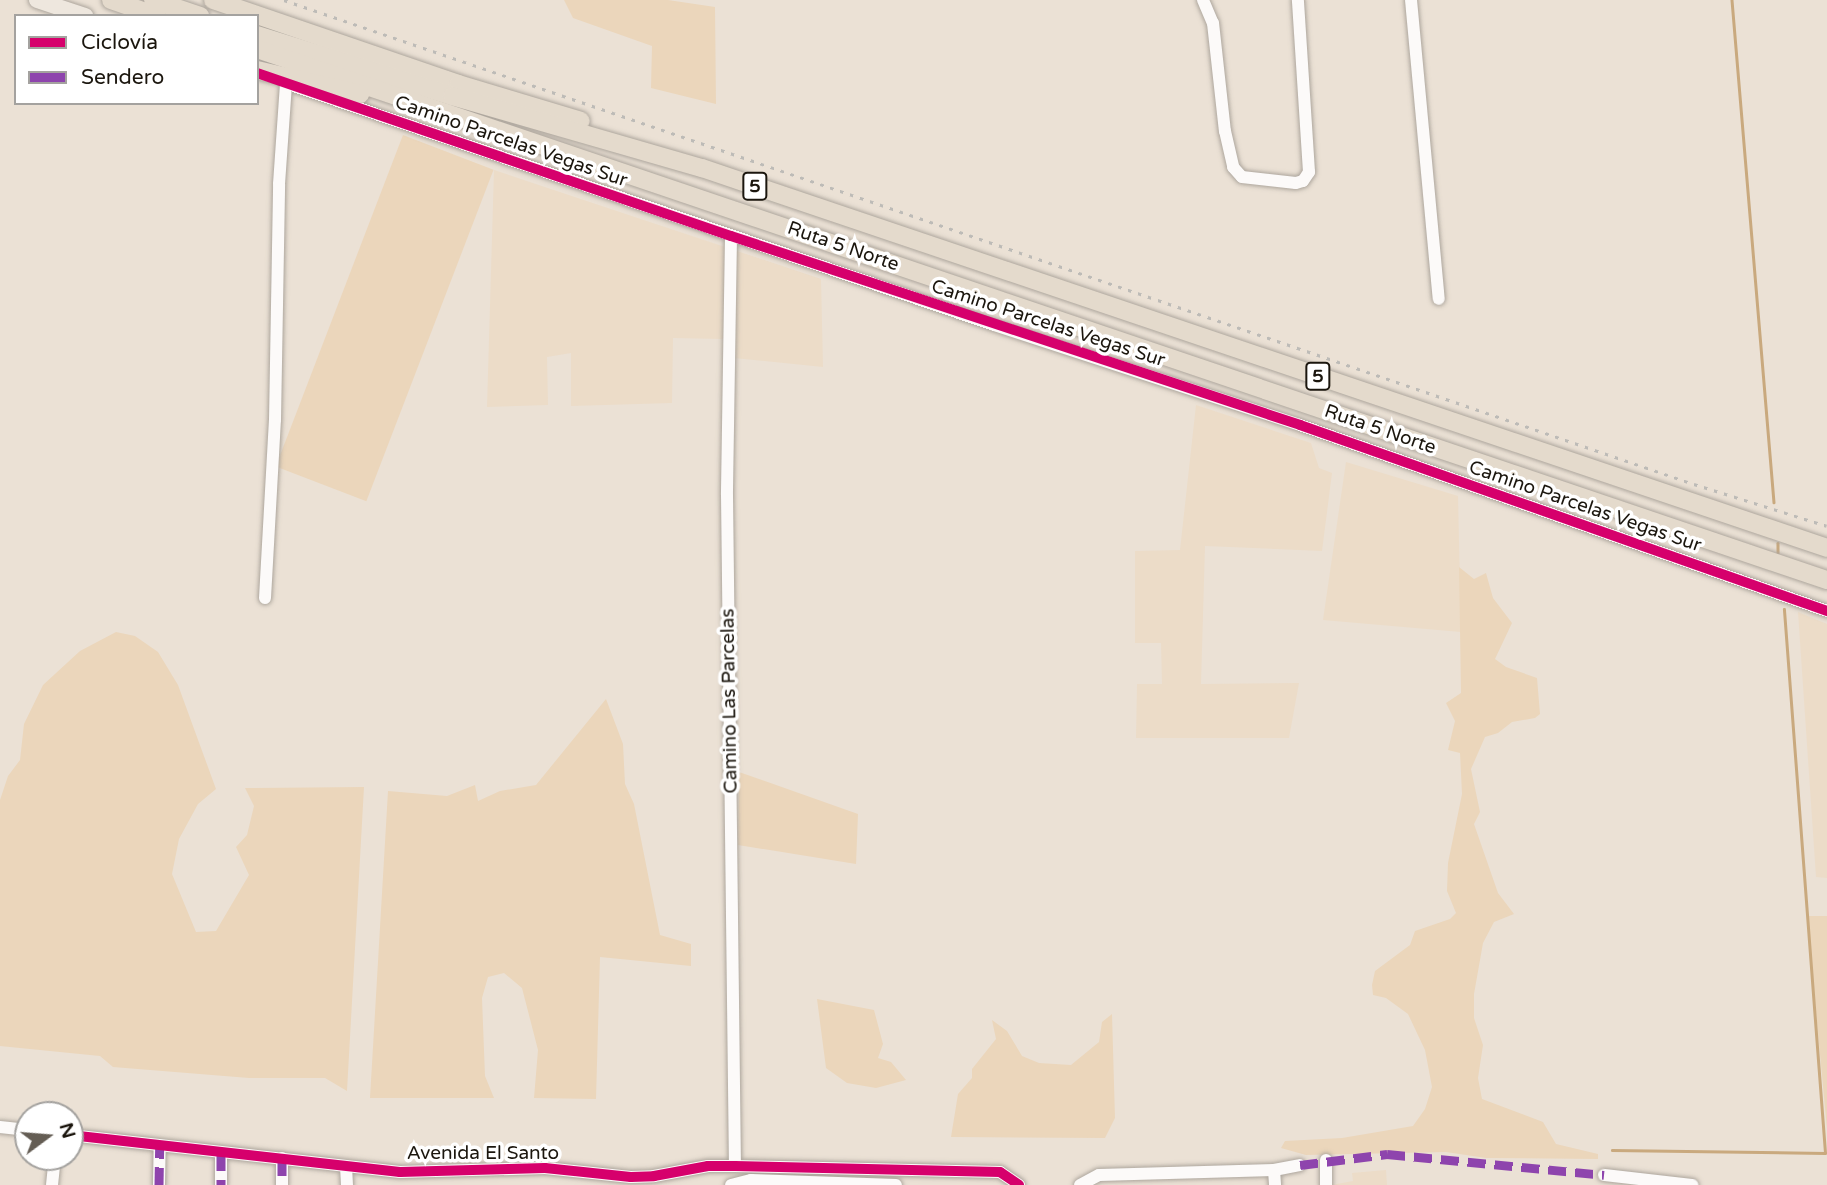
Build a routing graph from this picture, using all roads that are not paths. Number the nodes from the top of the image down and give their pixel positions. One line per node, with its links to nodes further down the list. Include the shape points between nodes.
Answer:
1 (37, 0): 8 (main road)
2 (111, 0): 9 (highway)
3 (153, 0): 10 (highway)
4 (213, 0): 11 (highway)
5 (1203, 0): 6 (street, via 1213,23 1233,167 1242,177 1296,183 1309,172)
6 (1298, 0)
7 (1411, 0): 21 (street)
8 (79, 14)
9 (151, 14)
10 (194, 14)
11 (254, 14)
12 (259, 16): 19 (highway, via 458,84 547,108)
13 (259, 35): 19 (highway, Ruta 5 Norte / 5, via 439,93)
14 (259, 50): 18 (highway, Ruta 5 Norte / 5)
15 (259, 72): 18 (highway)
16 (259, 73): 17 (street, Camino Parcelas Vegas Sur)
17 (286, 83): 20 (street, Camino Parcelas Vegas Sur); 26 (street)
18 (472, 120): 22 (highway, Ruta 5 Norte / 5)
19 (702, 168): 24 (highway, Ruta 5 Norte / 5)
20 (731, 236): 23 (street, Camino Parcelas Vegas Sur, via 1300,425); 35 (street, Camino Las Parcelas, via 727,495)
21 (1439, 299)
22 (1584, 499): 23 (street); 25 (highway, Ruta 5 Norte / 5)
23 (1577, 524): 27 (street, Camino Parcelas Vegas Sur)
24 (1827, 548)
25 (1827, 580)
26 (265, 598)
27 (1827, 611)
28 (84, 1137): 29 (street, Avenida El Santo)
29 (160, 1146): 30 (street, Avenida El Santo); 39 (street)
30 (220, 1153): 31 (street, Avenida El Santo); 40 (street)
31 (282, 1158): 34 (street, Avenida El Santo); 41 (street)
32 (1326, 1160): 49 (street)
33 (1300, 1164): 36 (street)
34 (346, 1166): 37 (street, Avenida El Santo); 42 (street)
35 (735, 1166): 37 (street, Avenida El Santo, via 631,1177 545,1168); 46 (street, Avenida El Santo, via 1000,1172)
36 (1274, 1170): 47 (street, via 1098,1175); 48 (street)
37 (416, 1171): 43 (street)
38 (1604, 1175): 50 (street)
39 (159, 1185)
40 (221, 1185)
41 (282, 1185)
42 (347, 1185)
43 (417, 1185)
44 (731, 1185): 45 (street, via 751,1180)
45 (896, 1185)
46 (1019, 1185)
47 (1080, 1185)
48 (1275, 1185)
49 (1326, 1185)
50 (1692, 1185)

